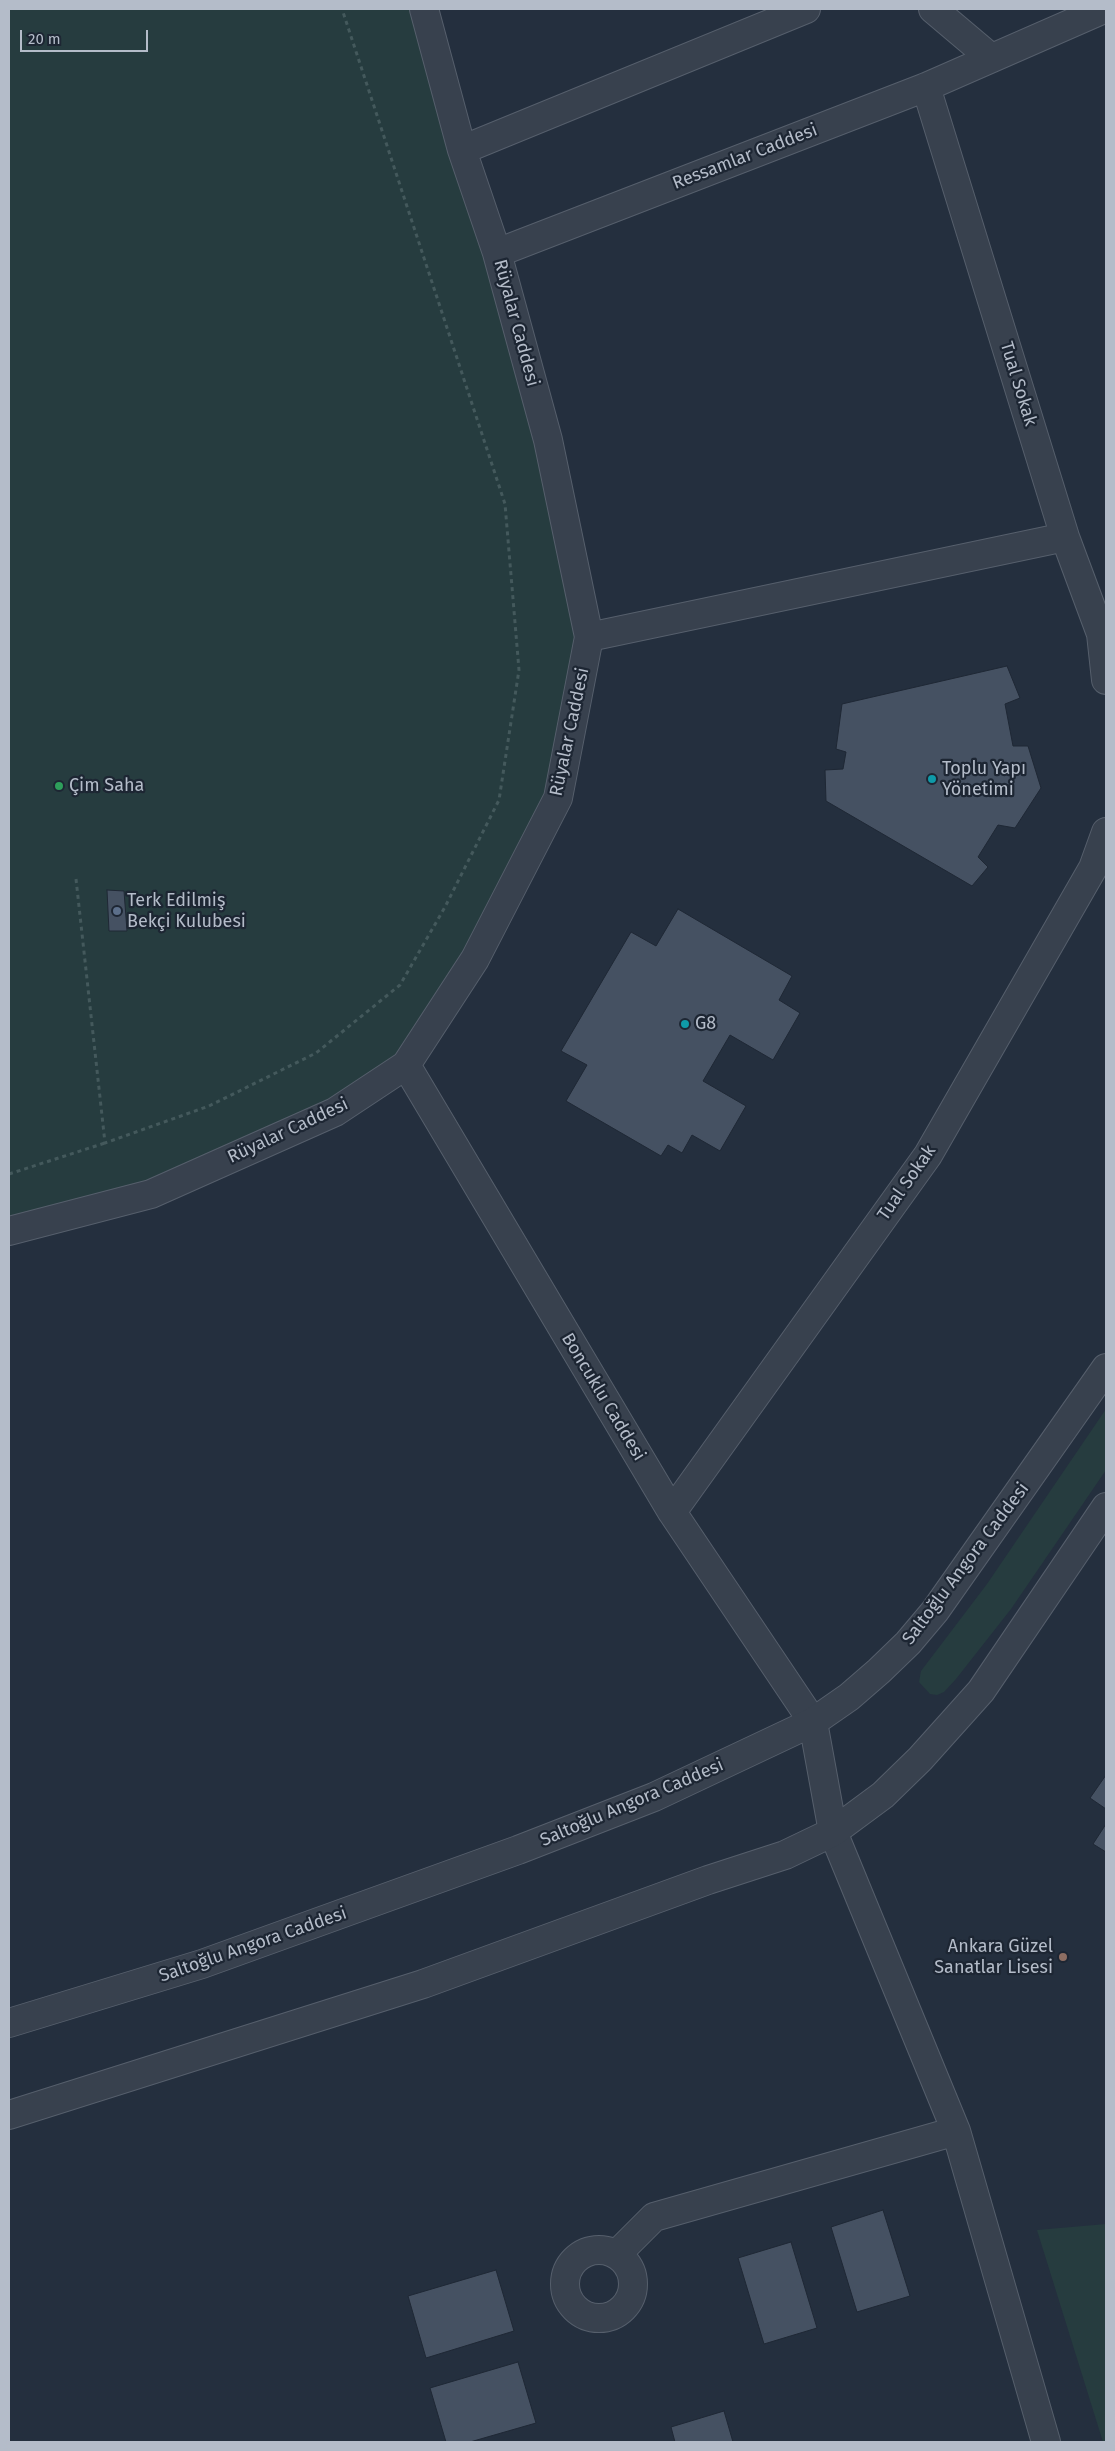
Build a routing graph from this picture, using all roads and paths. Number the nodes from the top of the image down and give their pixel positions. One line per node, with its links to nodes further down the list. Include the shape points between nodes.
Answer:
1 (342, 9): 16 (path, via 505,504 519,670 499,800 445,907 400,985 316,1053 209,1106)
2 (424, 9): 8 (street, Rüyalar Caddesi)
3 (806, 9): 8 (street)
4 (932, 9): 6 (street)
5 (1104, 9): 6 (street, Ressamlar Caddesi)
6 (991, 58): 7 (street, Ressamlar Caddesi)
7 (926, 87): 9 (street, Ressamlar Caddesi); 10 (street, Tual Sokak)
8 (462, 150): 9 (street, Rüyalar Caddesi)
9 (497, 253): 11 (street, Rüyalar Caddesi, via 548,440)
10 (1065, 537): 11 (street); 12 (street, Tual Sokak, via 1101,634)
11 (589, 637): 15 (street, Rüyalar Caddesi, via 558,798 475,959)
12 (1106, 680)
13 (1106, 832): 21 (street, Tual Sokak, via 1093,868 928,1155)
14 (76, 879): 16 (path)
15 (406, 1065): 18 (street, Rüyalar Caddesi, via 336,1112 151,1194); 21 (street, Boncuklu Caddesi)
16 (105, 1143): 17 (path)
17 (9, 1174)
18 (9, 1231)
19 (1106, 1368): 22 (street, Saltoğlu Angora Caddesi, via 935,1611 880,1671)
20 (1106, 1508): 23 (street, via 981,1691 883,1795)
21 (672, 1512): 22 (street, Boncuklu Caddesi)
22 (813, 1722): 23 (street); 24 (street, Saltoğlu Angora Caddesi, via 654,1797 518,1850 202,1964)
23 (833, 1832): 25 (street, via 785,1855 423,1984); 26 (street)
24 (9, 2024)
25 (9, 2115)
26 (956, 2131): 27 (street, via 654,2217); 28 (street)
27 (617, 2254)
28 (1046, 2442)

